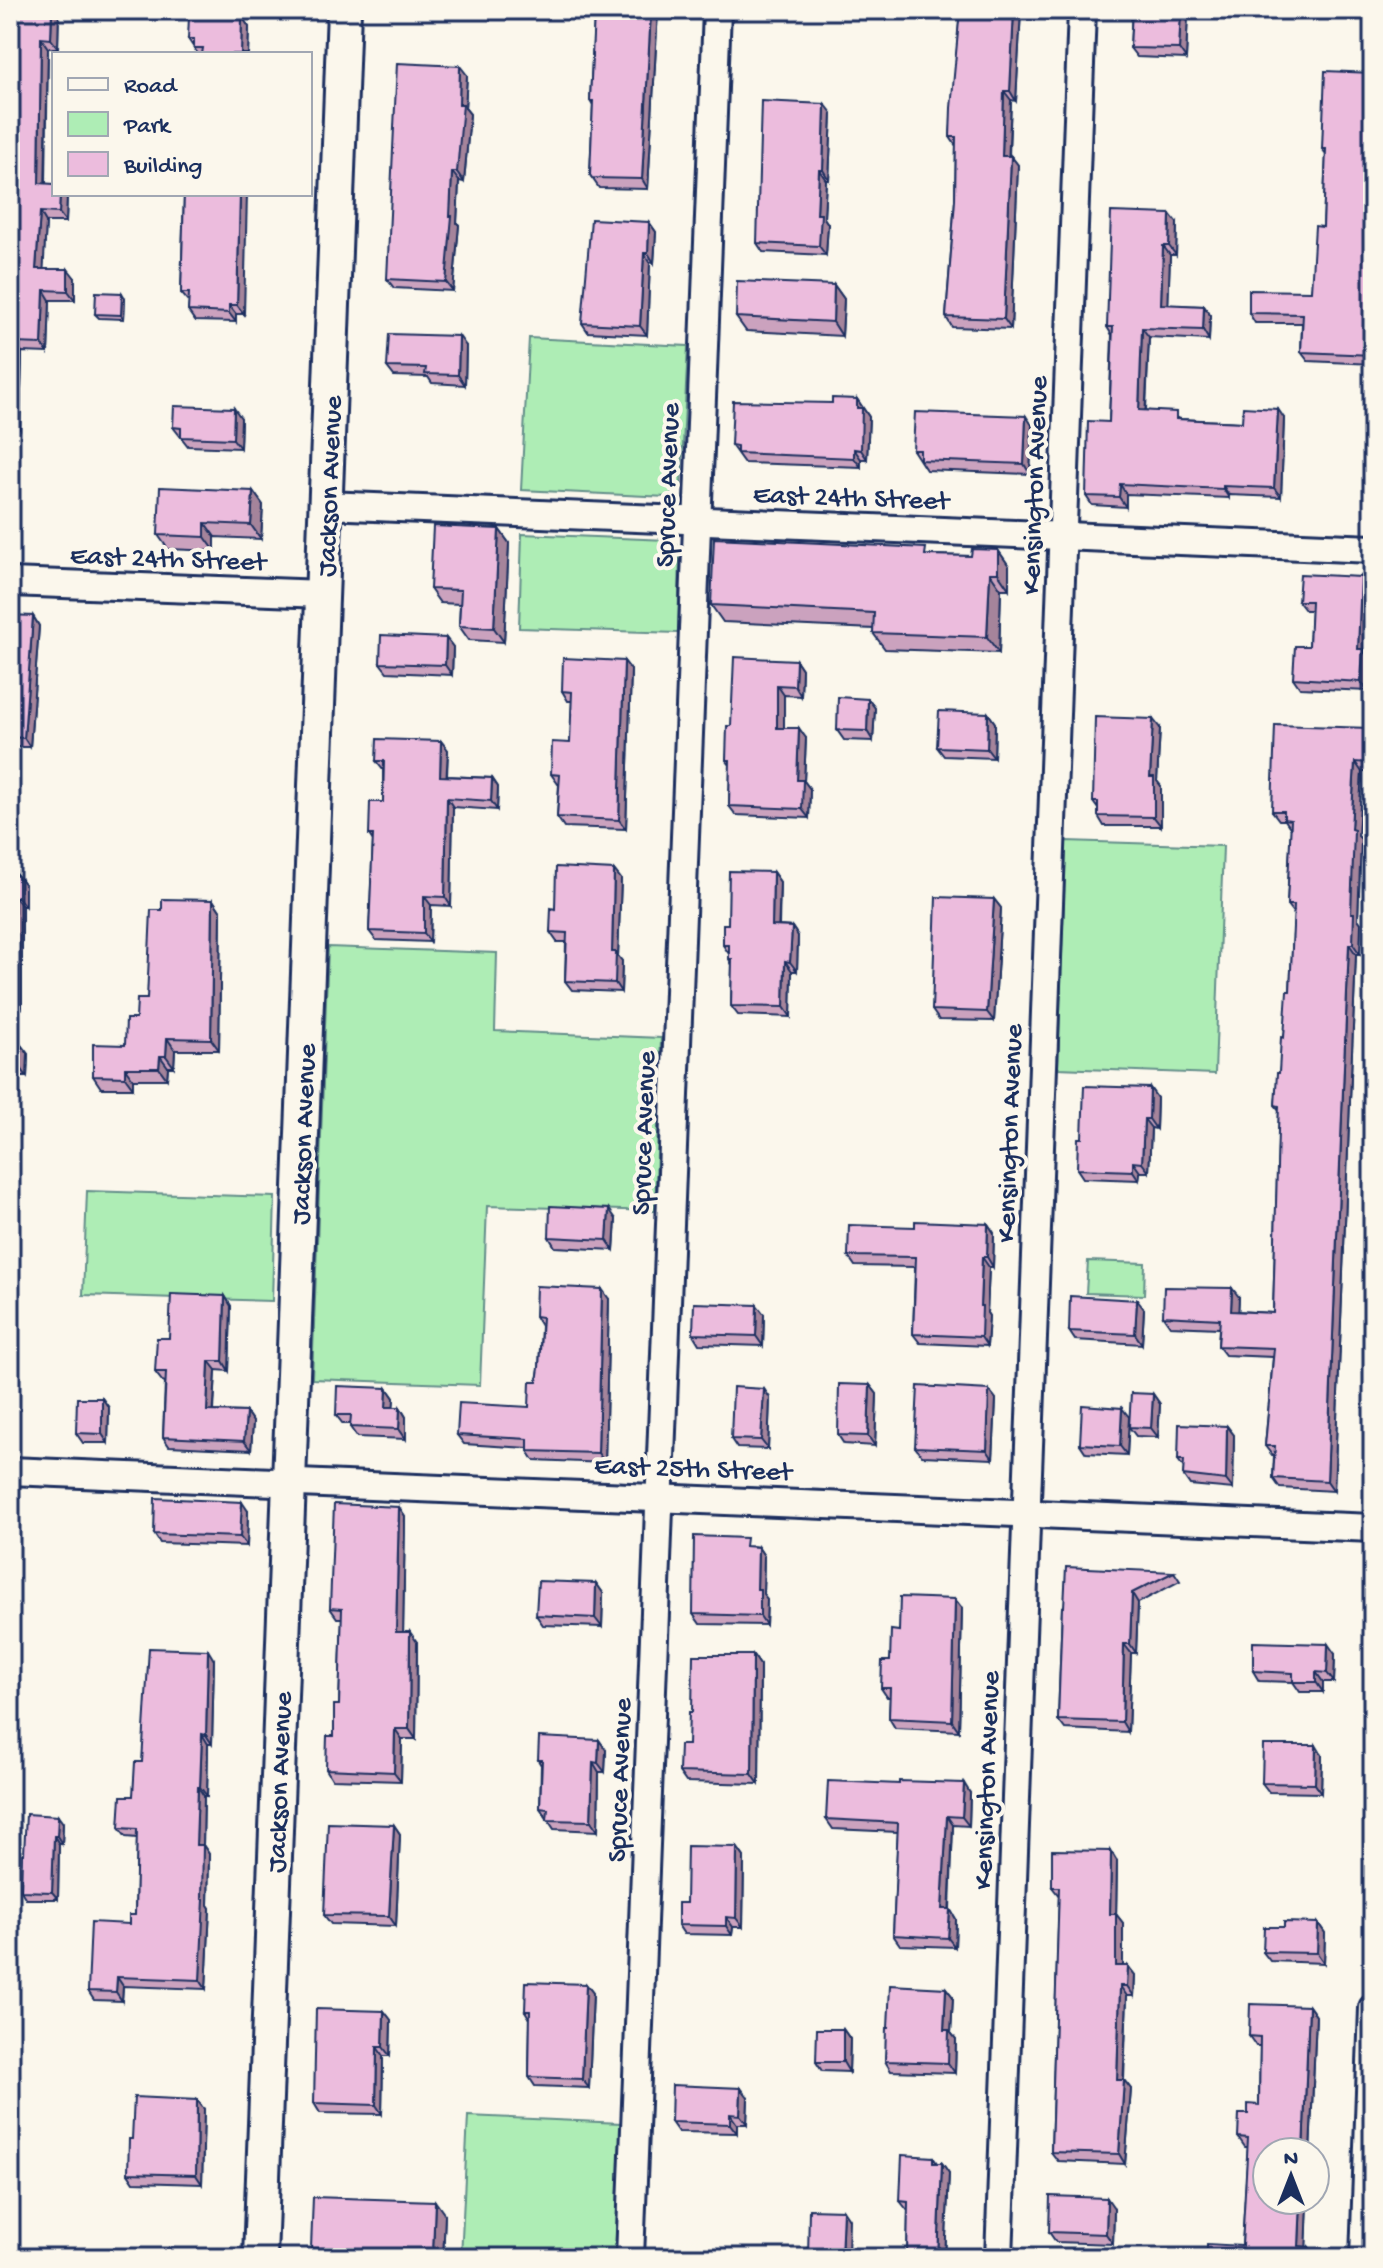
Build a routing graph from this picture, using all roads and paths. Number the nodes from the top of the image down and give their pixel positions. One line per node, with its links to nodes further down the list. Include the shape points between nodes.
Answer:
1 (344, 10): 4 (street, Jackson Avenue)
2 (717, 10): 5 (street, Spruce Avenue)
3 (1082, 10): 6 (street, Kensington Avenue)
4 (326, 505): 5 (street, East 24th Street); 9 (street, Jackson Avenue)
5 (696, 521): 6 (street, East 24th Street); 12 (street, Spruce Avenue)
6 (1062, 536): 7 (street, East 24th Street); 13 (street, Kensington Avenue)
7 (1373, 549)
8 (10, 582): 9 (street, East 24th Street)
9 (323, 594): 11 (street, Jackson Avenue)
10 (10, 1471): 11 (street, East 25th Street)
11 (288, 1481): 12 (street, East 25th Street); 16 (street, Jackson Avenue)
12 (660, 1497): 13 (street, East 25th Street); 17 (street, Spruce Avenue)
13 (1025, 1511): 14 (street, East 25th Street); 18 (street, Kensington Avenue)
14 (1373, 1528)
15 (1373, 2008): 19 (street)
16 (260, 2258)
17 (630, 2258)
18 (999, 2258)
19 (1364, 2258)

